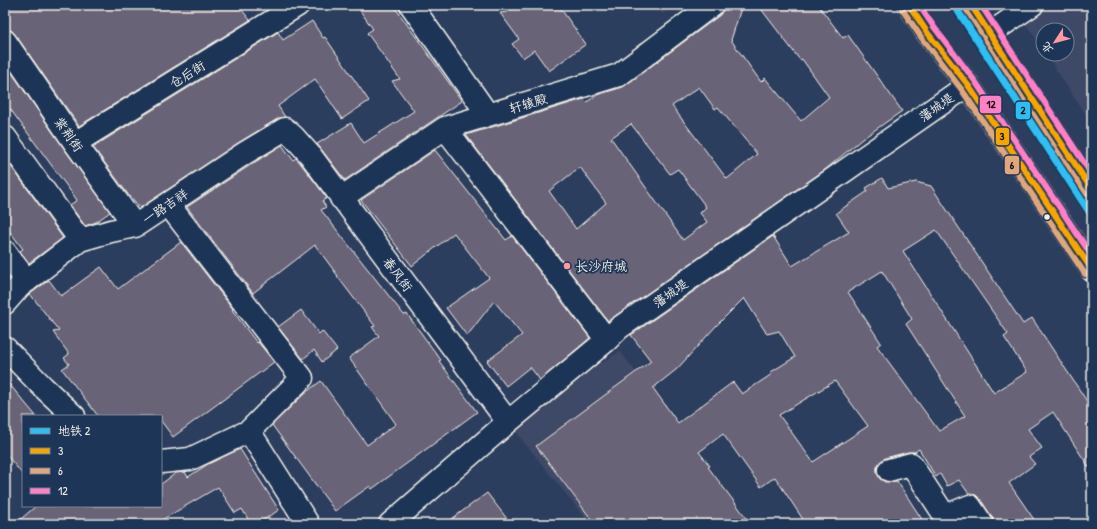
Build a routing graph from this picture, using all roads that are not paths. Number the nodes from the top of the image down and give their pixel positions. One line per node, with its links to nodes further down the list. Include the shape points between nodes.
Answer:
1 (411, 5): 10 (street)
2 (712, 5): 10 (street, 轩辕殿, via 619,76)
3 (909, 5): 9 (main road)
4 (971, 5): 7 (main road)
5 (1032, 5): 7 (street)
6 (284, 9): 14 (street, 仓后街)
7 (989, 34): 15 (main road)
8 (5, 41): 14 (street, 紫荆街)
9 (968, 85): 21 (main road); 24 (street, 藩城堤, via 619,328)
10 (488, 115): 11 (street, 轩辕殿)
11 (445, 128): 16 (street, 轩辕殿); 24 (street)
12 (285, 129): 16 (street, 春风街, via 311,156); 17 (street, 一路吉祥)
13 (5, 137): 19 (street)
14 (75, 143): 18 (street, 紫荆街)
15 (1092, 190)
16 (342, 198): 27 (street, 春风街)
17 (168, 204): 18 (street, 一路吉祥); 28 (street, via 302,378)
18 (135, 226): 19 (street, 一路吉祥)
19 (80, 240): 22 (street, 一路吉祥)
20 (5, 252): 22 (street)
21 (1092, 270)
22 (27, 281): 23 (street, 一路吉祥)
23 (5, 303)
24 (607, 340): 27 (street, 藩城堤)
25 (5, 348): 26 (street)
26 (73, 415)
27 (508, 422): 32 (street, 藩城堤)
28 (249, 431): 29 (street, via 190,459); 31 (street)
29 (162, 462)
30 (889, 470): 33 (street, via 911,464 945,516 970,506)
31 (308, 524)
32 (390, 524)
33 (982, 524)

